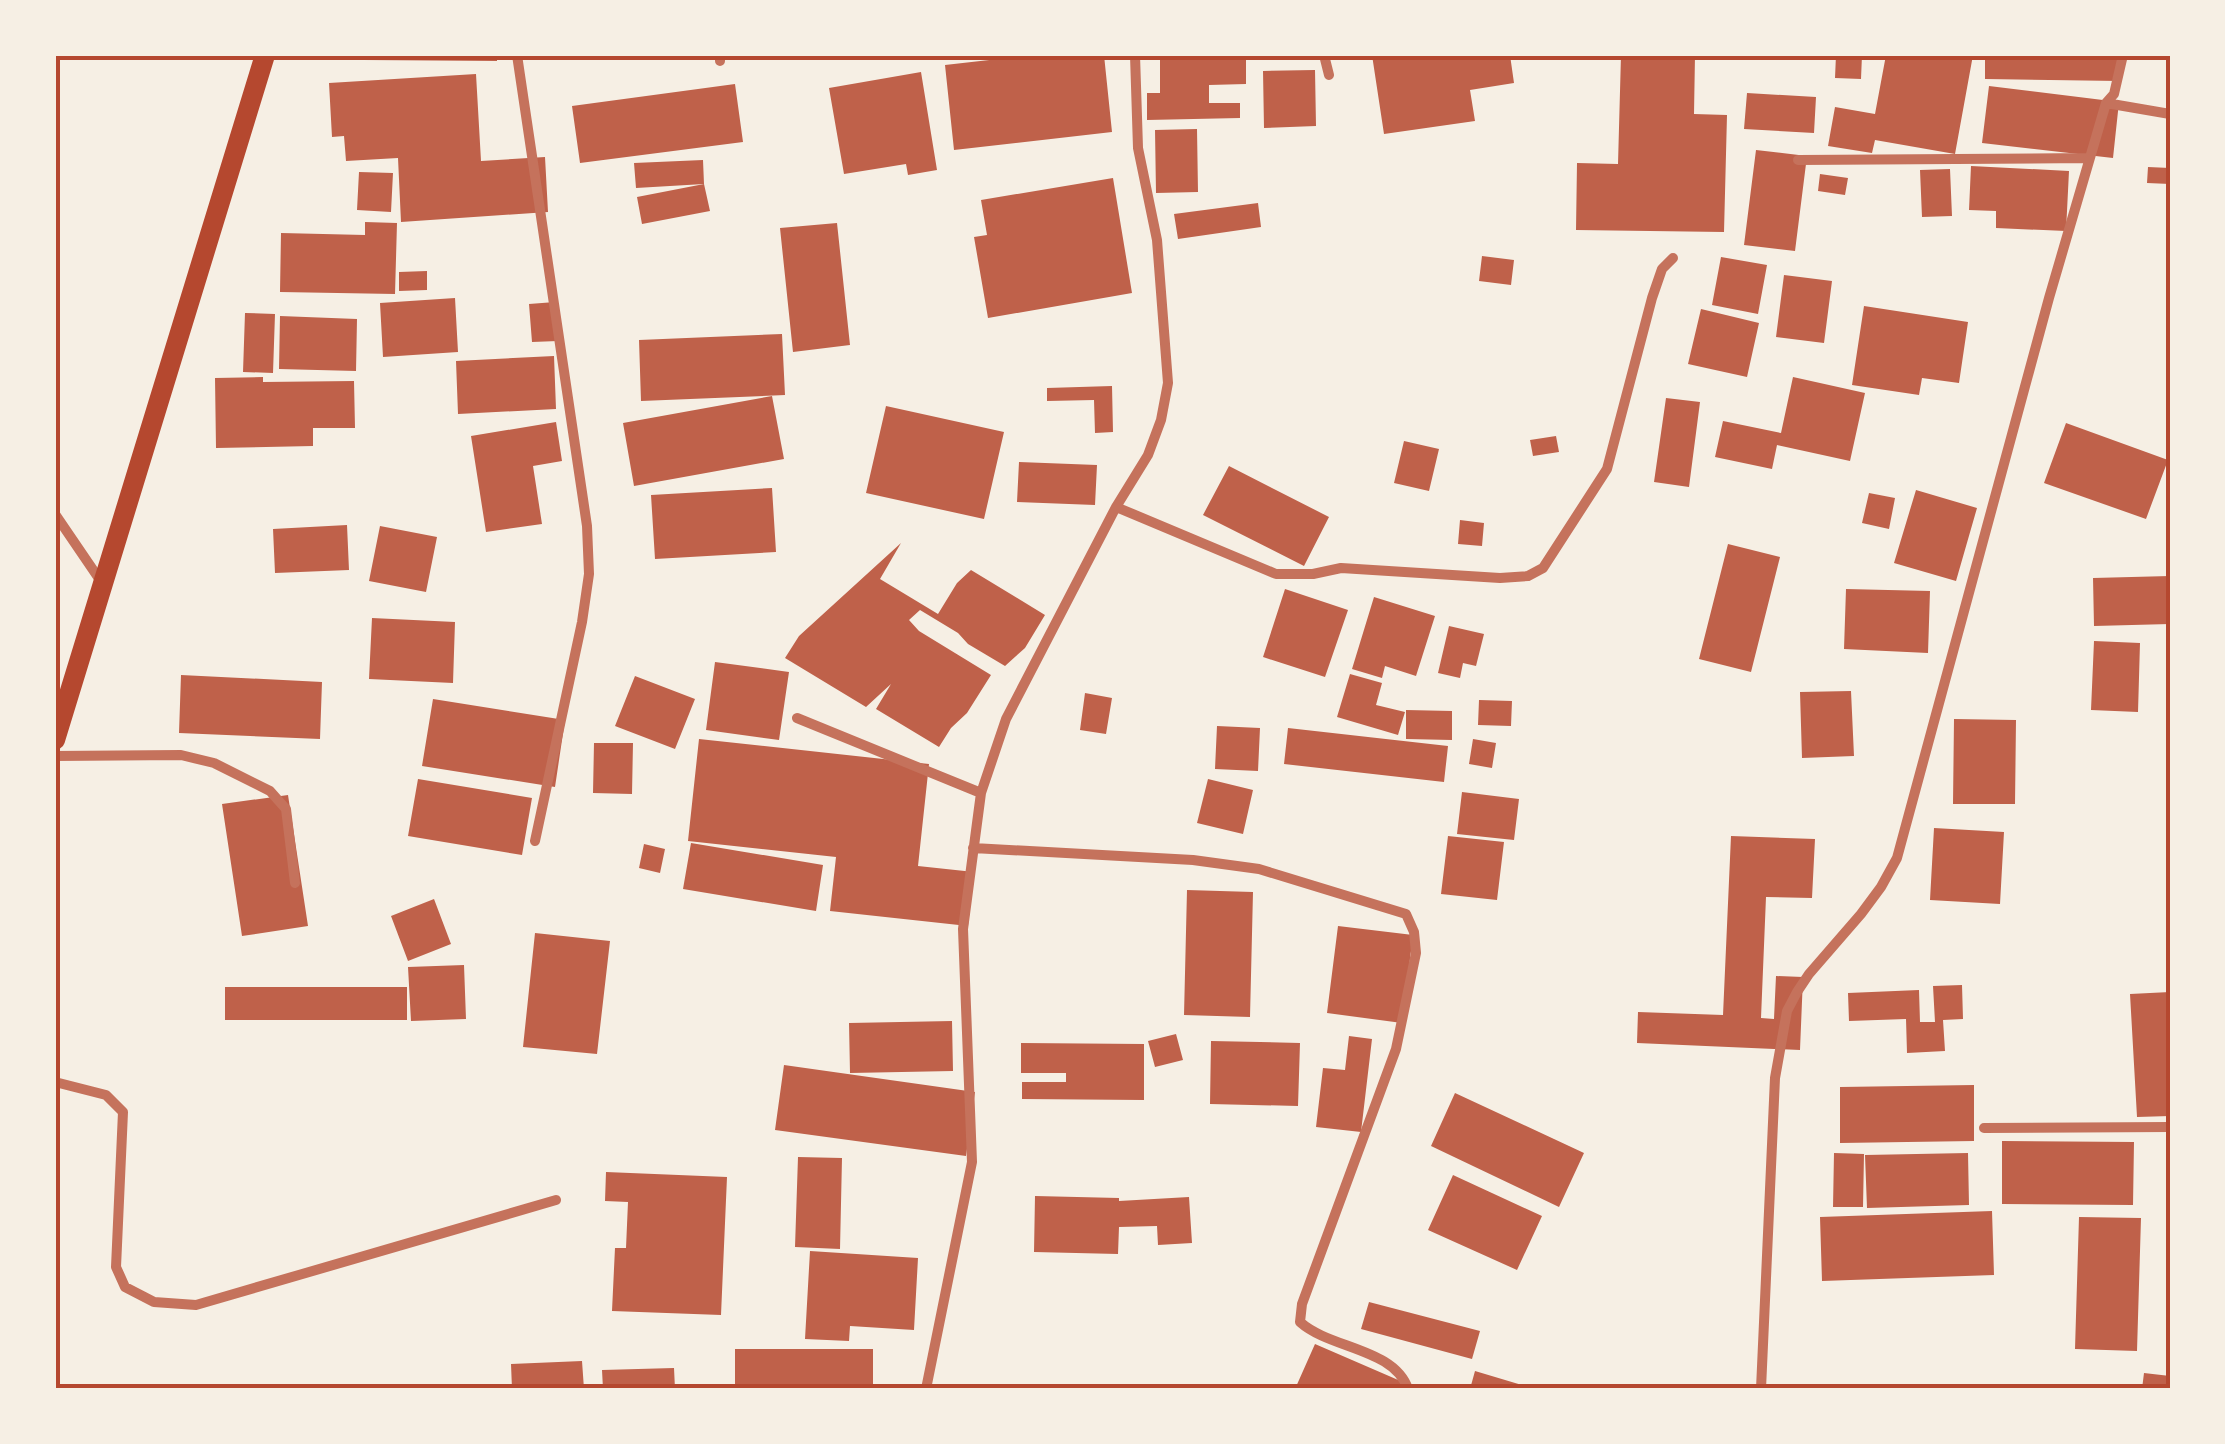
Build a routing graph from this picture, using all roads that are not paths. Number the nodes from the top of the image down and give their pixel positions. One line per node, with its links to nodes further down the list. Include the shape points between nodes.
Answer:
1 (265, 55): 14 (main road)
2 (518, 55): 19 (street, via 589,574)
3 (1135, 55): 12 (street, via 1138,148 1156,240 1168,383 1148,455)
4 (1324, 55): 6 (street)
5 (2124, 55): 7 (street)
6 (1329, 75)
7 (2106, 103): 8 (street); 9 (street)
8 (2170, 114)
9 (2089, 158): 10 (street); 28 (street, via 1897,858 1787,1011 1775,1078)
10 (1798, 160)
11 (1673, 258): 12 (street, via 1652,298 1606,469 1543,568 1528,576 1341,568 1276,574)
12 (1116, 507): 18 (street, via 1006,719)
13 (55, 514): 14 (street)
14 (102, 584): 16 (main road)
15 (797, 718): 18 (street)
16 (55, 740)
17 (55, 756): 21 (street, via 181,754 270,791 286,809)
18 (980, 793): 20 (street)
19 (536, 842)
20 (973, 848): 26 (street, via 963,929 972,1162); 27 (street, via 1242,867 1406,914 1416,953 1396,1049 1300,1322 1383,1360)
21 (295, 883)
22 (55, 1082): 25 (street, via 106,1096 123,1112 116,1267 125,1287 154,1302 196,1305)
23 (2170, 1127): 24 (street)
24 (1984, 1128)
25 (556, 1200)
26 (926, 1389)
27 (1408, 1389)
28 (1760, 1389)

